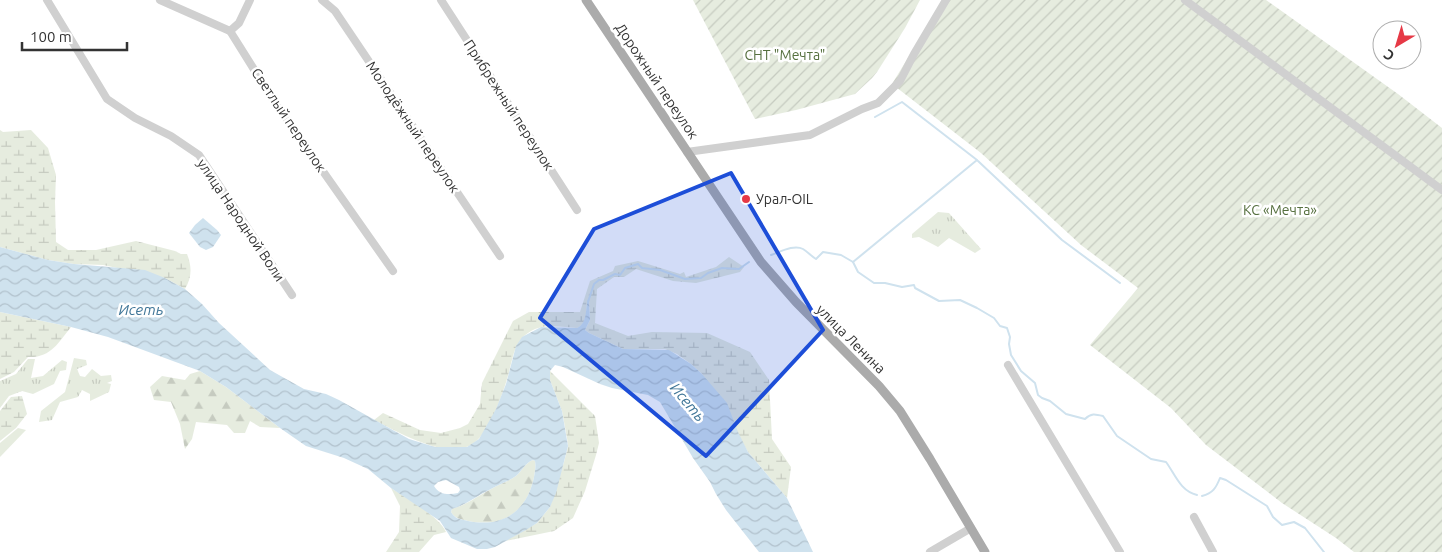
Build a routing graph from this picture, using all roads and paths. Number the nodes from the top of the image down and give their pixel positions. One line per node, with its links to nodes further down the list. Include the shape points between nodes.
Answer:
1 (47, 0): 15 (street, улица Народной Воли, via 107,100 199,155)
2 (160, 0): 9 (street)
3 (250, 0): 9 (street, via 239,23)
4 (322, 0): 13 (street, Молодёжный переулок, via 335,11)
5 (441, 0): 12 (street, Прибрежный переулок)
6 (586, 0): 10 (main road, Дорожный переулок)
7 (946, 0): 10 (street, via 900,81 878,103 810,135)
8 (1185, 0): 11 (street)
9 (230, 31): 14 (street, Светлый переулок, via 275,103)
10 (687, 152): 18 (main road, улица Ленина, via 761,262 900,411)
11 (1442, 190)
12 (577, 210)
13 (500, 256)
14 (393, 271)
15 (292, 295)
16 (1008, 365): 21 (street)
17 (1194, 517): 22 (street)
18 (971, 528): 19 (street); 20 (main road, улица Ленина)
19 (930, 552)
20 (985, 552)
21 (1120, 552)
22 (1213, 552)

